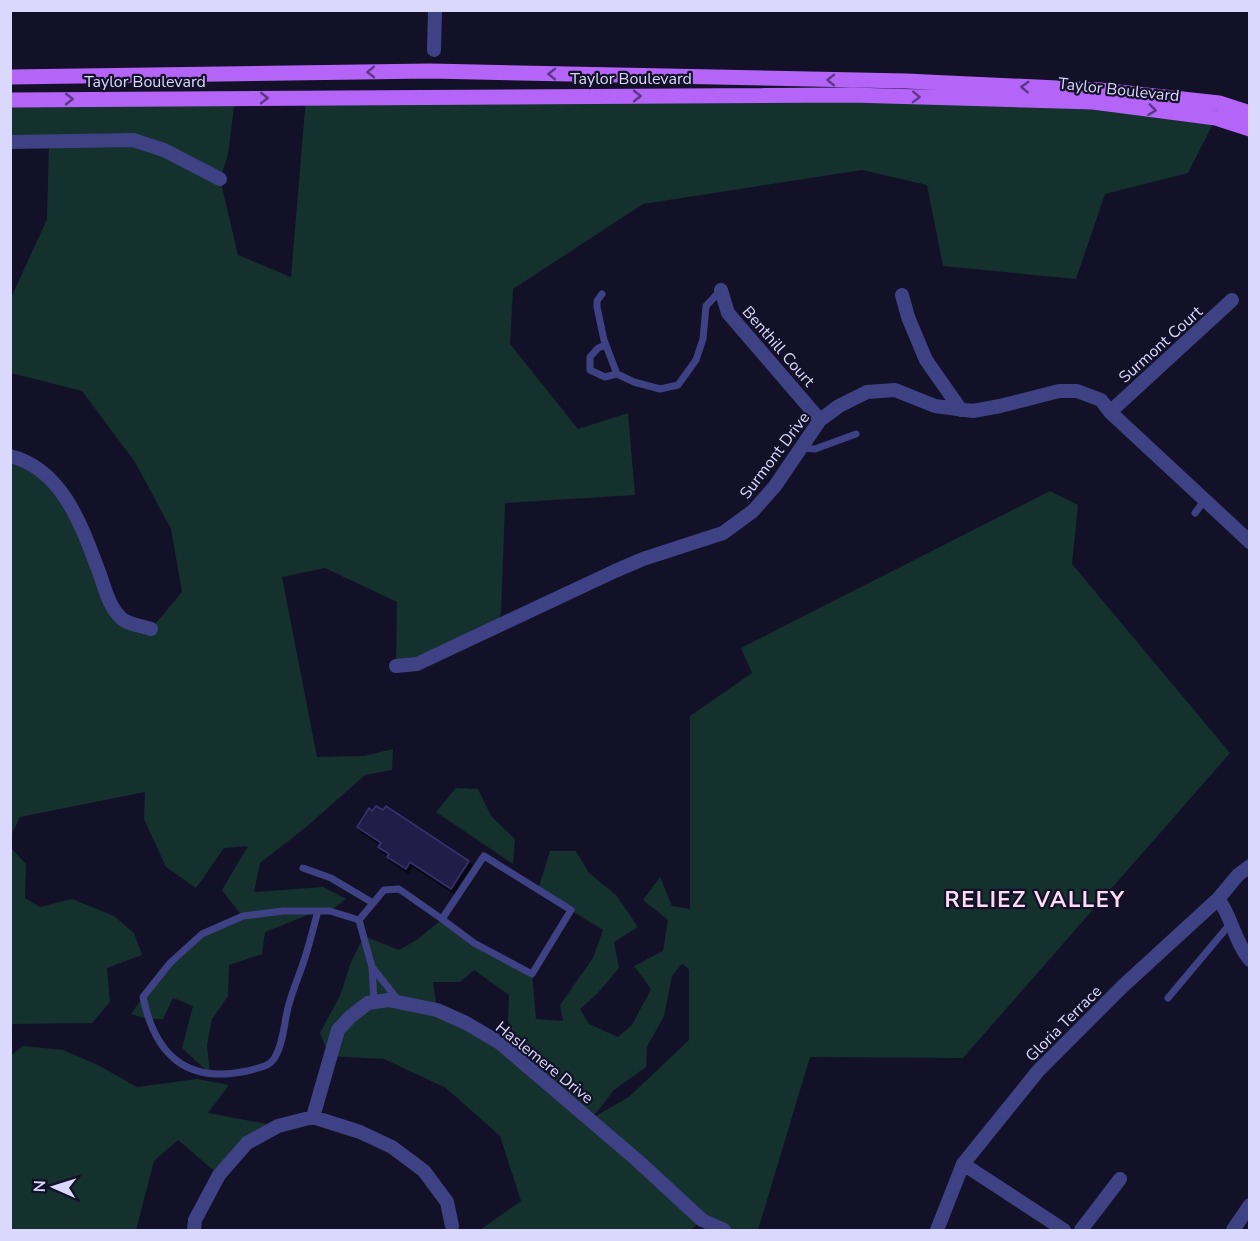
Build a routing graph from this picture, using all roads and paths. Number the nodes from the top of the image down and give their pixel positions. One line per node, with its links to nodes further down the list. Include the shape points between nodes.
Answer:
1 (435, 10): 2 (street)
2 (434, 50)
3 (10, 77): 5 (main road, Taylor Boulevard, one-way to 3, via 1220,103 1100,90 906,81 430,71)
4 (10, 100): 6 (main road, Taylor Boulevard, one-way to 6, via 851,95 1093,102 1216,118)
5 (1250, 113)
6 (1250, 129)
7 (10, 142): 8 (street, via 133,140 164,150)
8 (220, 179)
9 (721, 290): 14 (lane, via 706,306 703,339 696,360 678,385 660,390); 17 (street, Benthill Court, via 728,313)
10 (602, 294): 13 (lane, via 597,307)
11 (902, 295): 15 (street, via 926,360)
12 (1232, 300): 16 (street, Surmont Court)
13 (606, 345): 14 (lane); 14 (lane, via 590,357 590,370 604,376)
14 (617, 374)
15 (961, 410): 16 (street, Surmont Drive, via 1077,392 1101,400); 17 (street, Surmont Drive, via 935,406 895,390 876,391 848,401)
16 (1110, 412): 21 (street, Surmont Drive)
17 (820, 420): 19 (street, Surmont Drive)
18 (856, 434): 19 (lane, via 815,449)
19 (800, 448): 25 (street, Surmont Drive, via 753,511 723,533 633,563 417,664)
20 (10, 456): 24 (street, via 49,477 70,501 109,601 122,620)
21 (1205, 500): 22 (lane); 23 (street, Surmont Drive)
22 (1195, 513)
23 (1250, 542)
24 (151, 629)
25 (396, 666)
26 (1250, 866): 28 (street, Gloria Terrace)
27 (303, 868): 29 (lane, via 331,878)
28 (1218, 899): 33 (street); 40 (street, Gloria Terrace, via 1038,1071)
29 (373, 903): 31 (lane, via 384,891 399,889); 32 (lane)
30 (318, 911): 30 (lane, via 243,916 202,934 170,963 143,997 147,1019 159,1042 180,1064 194,1072 210,1074 264,1067 274,1059); 32 (lane)
31 (442, 919): 31 (lane, via 474,943 532,974 571,910 484,856)
32 (359, 920): 35 (lane)
33 (1230, 924): 34 (street); 36 (lane)
34 (1250, 960)
35 (372, 967): 37 (lane); 38 (lane)
36 (1168, 998)
37 (374, 1002): 38 (street, Haslemere Drive); 39 (street, via 338,1030)
38 (400, 1003): 45 (street, Haslemere Drive, via 437,1010 500,1043 702,1220)
39 (313, 1117): 43 (street, via 392,1147 424,1171 447,1202); 44 (street, via 278,1126 248,1143 219,1175 195,1220)
40 (963, 1164): 46 (street, Gloria Terrace); 47 (street)
41 (1119, 1179): 48 (street)
42 (1250, 1205): 49 (street)
43 (452, 1226)
44 (194, 1230)
45 (724, 1230)
46 (937, 1230)
47 (1064, 1230)
48 (1081, 1230)
49 (1233, 1230)

